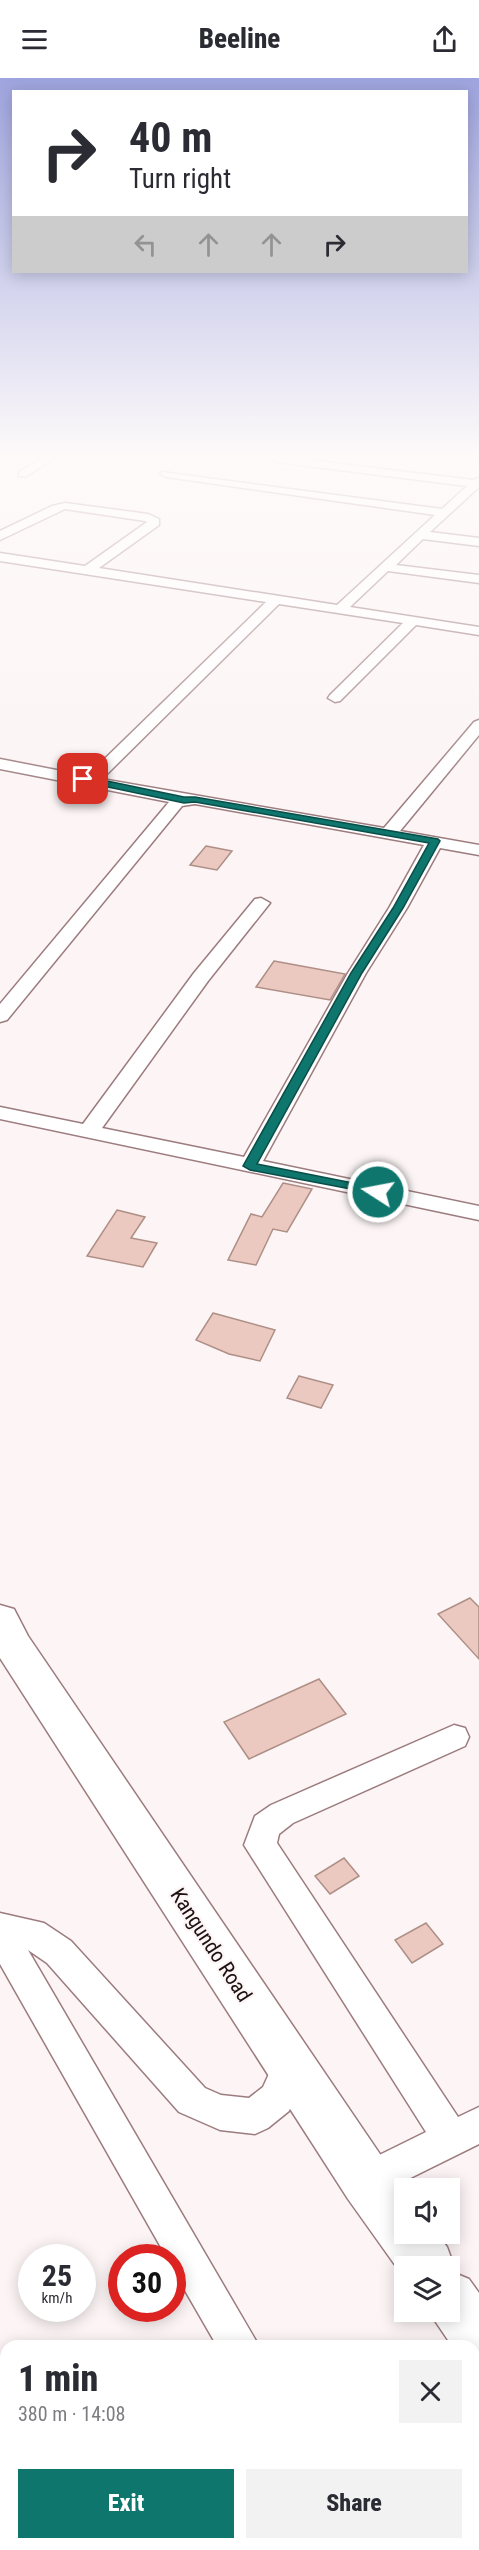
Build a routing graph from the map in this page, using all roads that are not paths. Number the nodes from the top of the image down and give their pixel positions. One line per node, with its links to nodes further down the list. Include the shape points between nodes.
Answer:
1 (109, 574): 5 (street)
2 (377, 574): 6 (street)
3 (443, 574): 4 (street)
4 (479, 579)
5 (276, 600): 6 (street); 12 (street)
6 (339, 610): 7 (street)
7 (413, 621): 8 (street); 9 (street)
8 (479, 631)
9 (335, 698)
10 (479, 725): 14 (street)
11 (0, 764): 12 (street)
12 (91, 780): 13 (street)
13 (184, 800): 14 (street); 18 (street, via 177,802)
14 (389, 833): 15 (street)
15 (435, 841): 16 (street); 21 (street)
16 (479, 850)
17 (261, 903): 20 (street, via 201,976)
18 (0, 1016)
19 (0, 1113): 20 (street)
20 (87, 1133): 21 (street)
21 (250, 1166): 22 (street)
22 (479, 1213)
23 (5, 1639): 27 (highway, Kangundo Road)
24 (454, 1737): 28 (street, via 282,1814 266,1826 260,1845)
25 (0, 1928): 27 (street, via 32,1934 59,1952 192,2100 220,2112 255,2116 276,2099)
26 (0, 1941): 33 (street, via 11,1952)
27 (291, 2066): 29 (highway, Kangundo Road)
28 (465, 2131): 29 (street)
29 (366, 2181): 30 (highway, Kangundo Road)
30 (421, 2256)
31 (460, 2312): 32 (highway)
32 (479, 2338)
33 (236, 2340)

